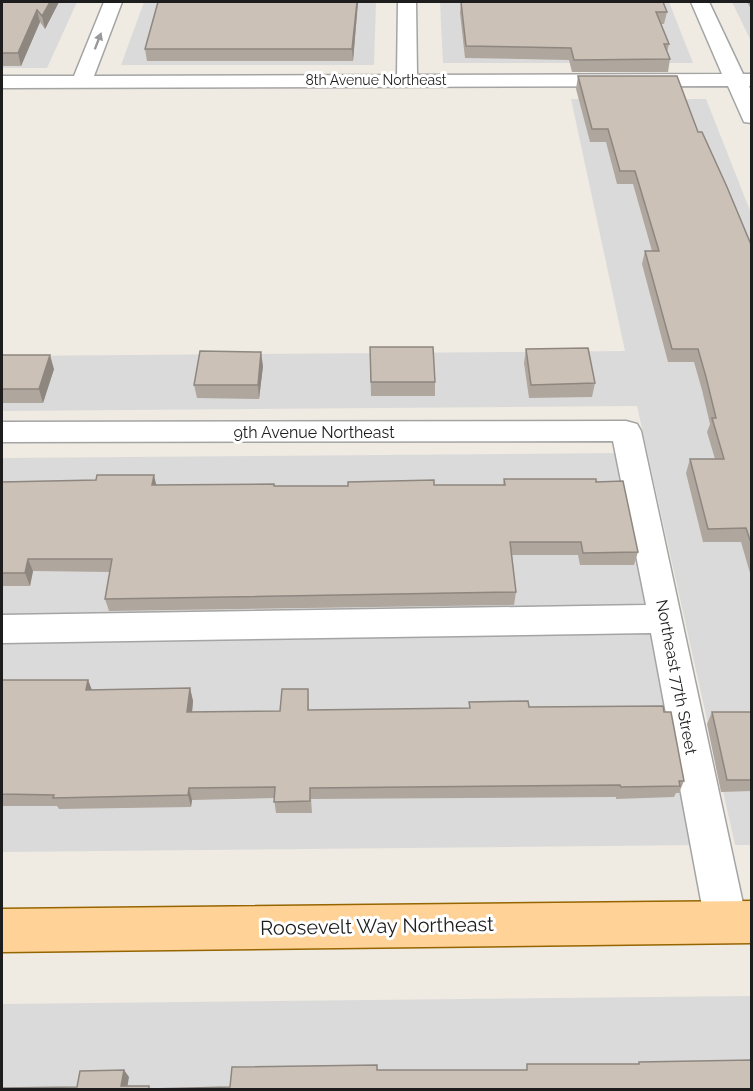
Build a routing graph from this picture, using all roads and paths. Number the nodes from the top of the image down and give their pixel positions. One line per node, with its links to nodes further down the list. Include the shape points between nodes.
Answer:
1 (113, 2): 6 (street, one-way to 1)
2 (407, 2): 4 (street)
3 (700, 2): 5 (street)
4 (407, 80): 5 (street, 8th Avenue Northeast); 6 (street, 8th Avenue Northeast)
5 (743, 80): 8 (street)
6 (82, 81): 7 (street, 8th Avenue Northeast)
7 (2, 82)
8 (752, 117)
9 (626, 431): 10 (street, 9th Avenue Northeast); 11 (street, Northeast 77th Street)
10 (2, 432)
11 (666, 619): 12 (street); 13 (street, Northeast 77th Street)
12 (2, 628)
13 (739, 922): 14 (main road, Roosevelt Way Northeast)
14 (2, 931)

